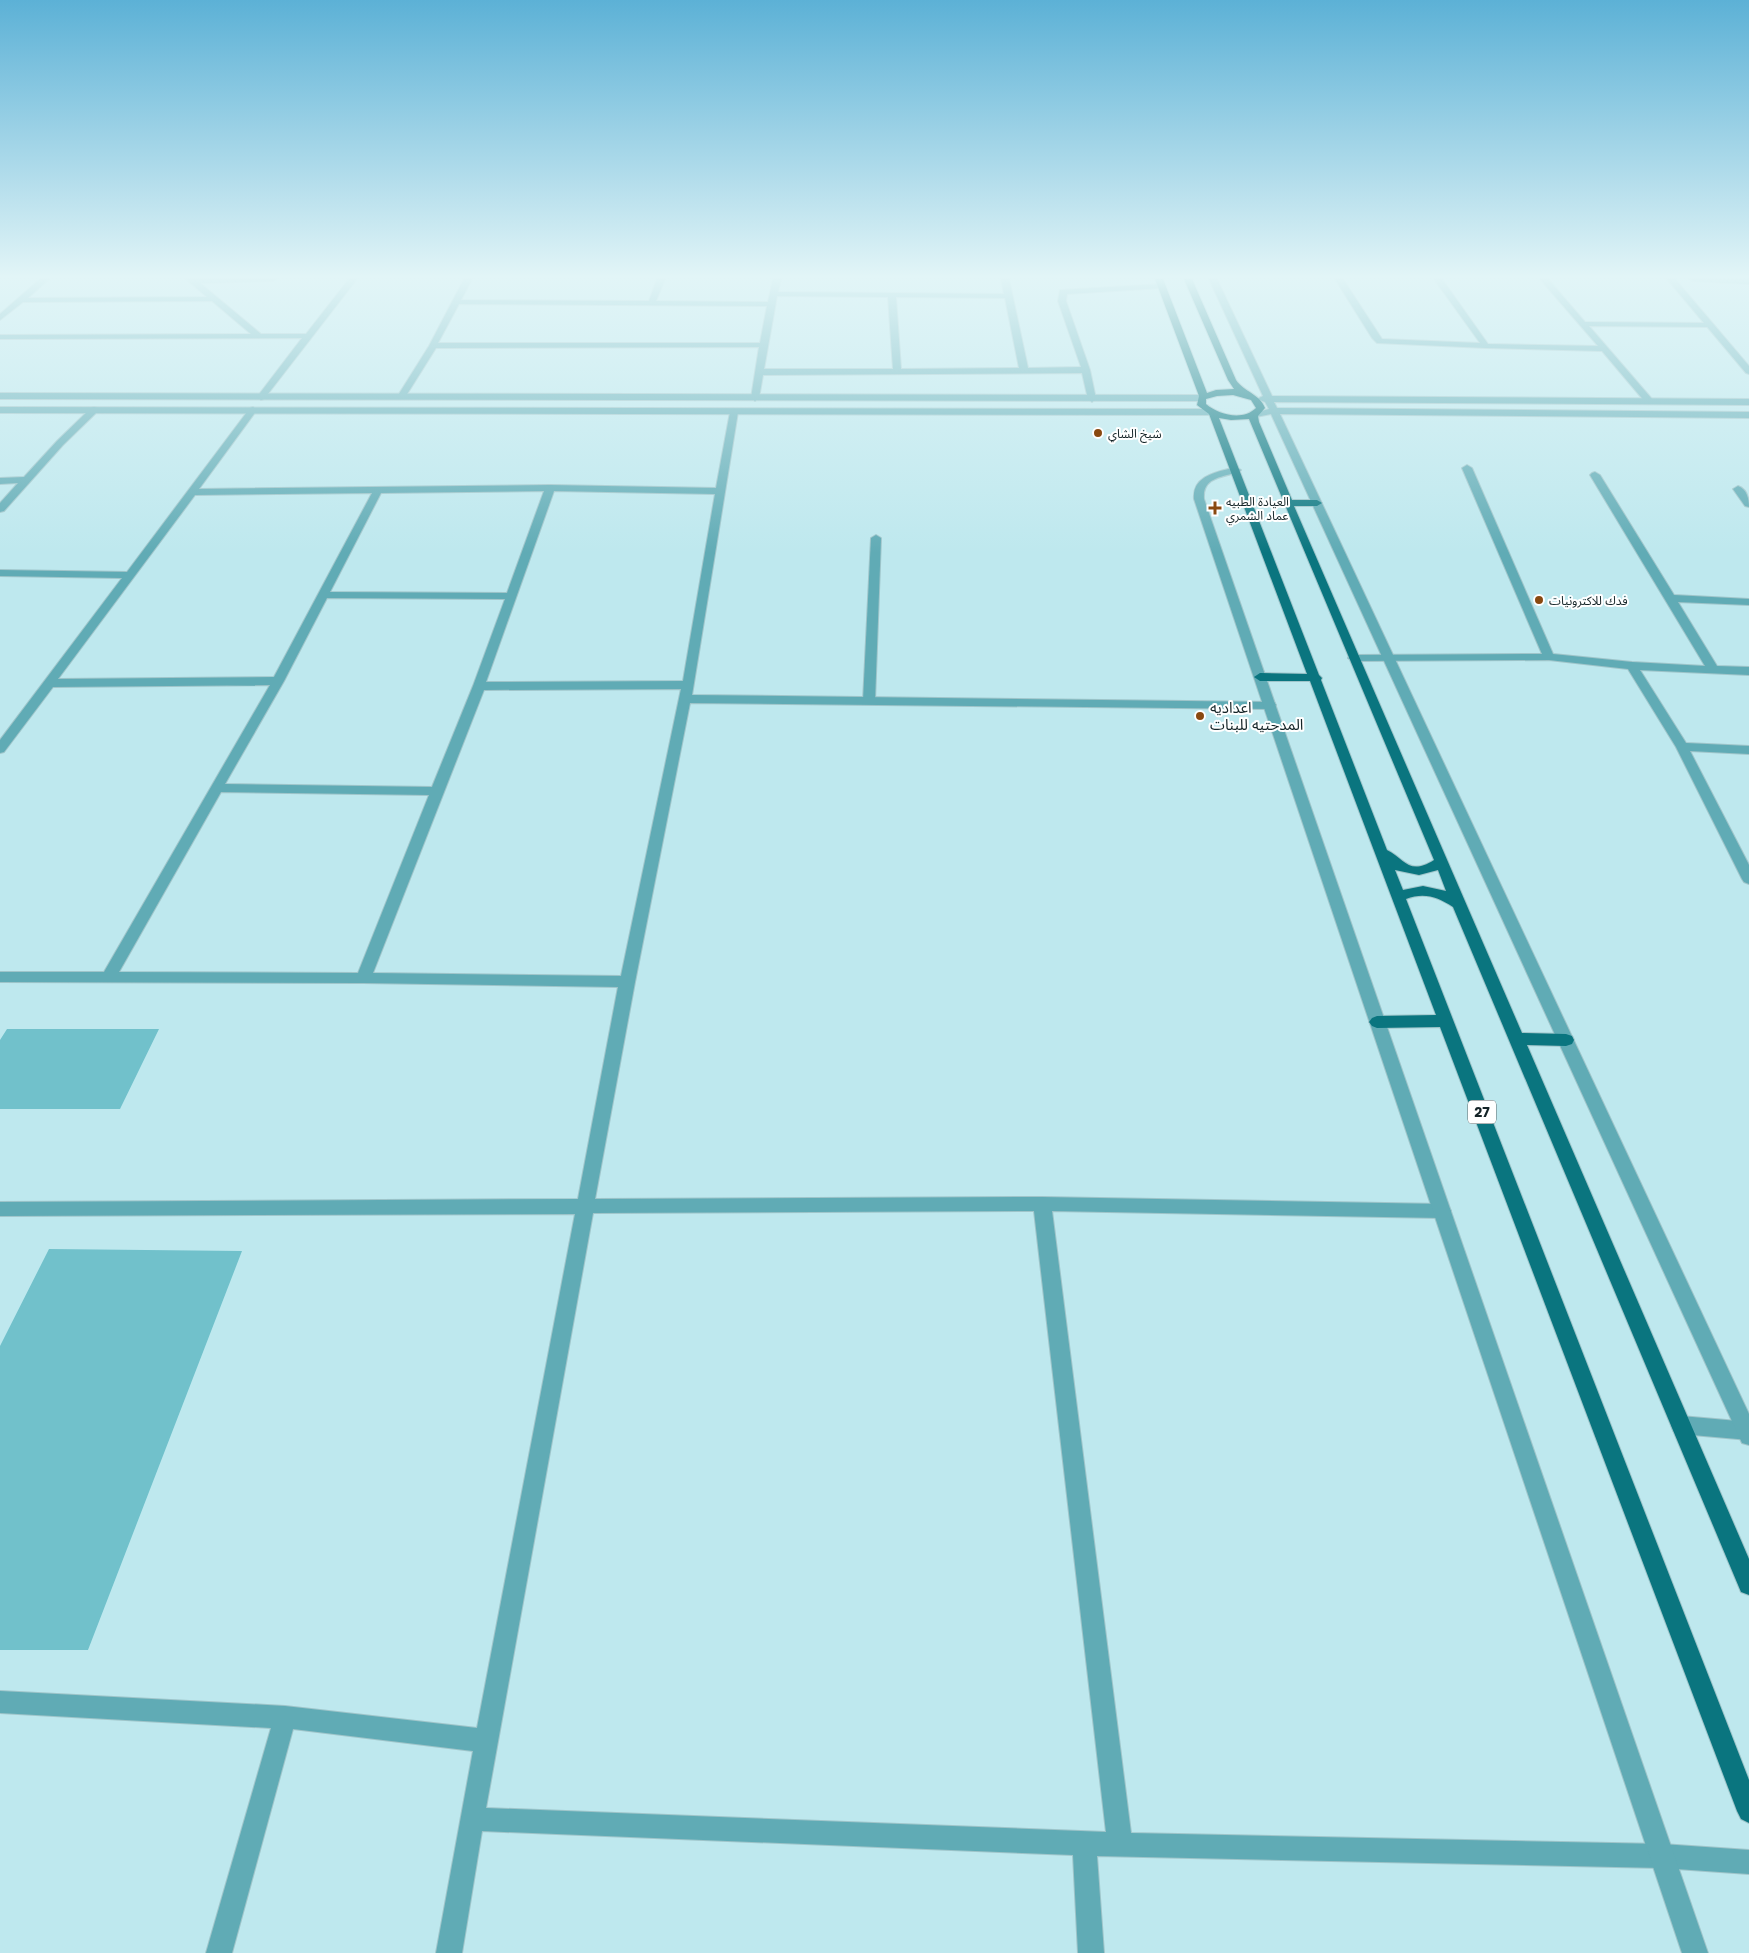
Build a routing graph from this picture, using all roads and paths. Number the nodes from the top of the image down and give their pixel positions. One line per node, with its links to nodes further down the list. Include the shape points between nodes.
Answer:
1 (283, 370): 13 (street)
2 (418, 370): 14 (street)
3 (1077, 370): 10 (street)
4 (1086, 370): 21 (street)
5 (1193, 370): 19 (main road, 27)
6 (1228, 370): 16 (main road, via 1237,388)
7 (1255, 370): 24 (street)
8 (1622, 370): 22 (street)
9 (896, 371): 10 (street); 11 (street)
10 (1024, 371)
11 (759, 372): 18 (street)
12 (0, 396): 13 (street)
13 (261, 397): 14 (street)
14 (401, 397): 15 (street)
15 (524, 397): 17 (street); 29 (street, via 535,404)
16 (1251, 397): 19 (main road, via 1224,392); 24 (street); 33 (main road, via 1261,408)
17 (586, 398): 18 (street); 30 (street, via 574,404)
18 (755, 398): 20 (street)
19 (1203, 398): 21 (street); 32 (main road, 27, via 1201,405)
20 (1022, 399): 21 (street); 28 (street)
21 (1092, 399)
22 (1649, 402): 23 (street); 24 (street)
23 (1749, 402)
24 (1271, 405): 33 (street); 34 (street); 46 (street)
25 (0, 410): 26 (street)
26 (94, 410): 27 (street); 39 (street)
27 (253, 410): 29 (street); 44 (street)
28 (1024, 411): 31 (street); 32 (street)
29 (519, 412): 30 (street)
30 (581, 412): 31 (street)
31 (734, 412): 43 (street)
32 (1212, 413): 33 (main road, via 1238,418); 36 (main road, 27)
33 (1254, 414): 45 (main road, via 1254,422)
34 (1749, 415)
35 (1467, 468): 57 (street)
36 (1236, 470): 62 (street, via 1206,479 1197,492); 63 (main road, 27)
37 (1595, 475): 54 (street)
38 (0, 480): 39 (street)
39 (27, 480): 48 (street)
40 (550, 488): 42 (street); 43 (street); 53 (street)
41 (1738, 489): 47 (street)
42 (378, 490): 44 (street); 52 (street)
43 (720, 491): 67 (street)
44 (190, 492): 51 (street)
45 (1288, 503): 46 (main road); 58 (main road)
46 (1317, 503): 56 (street)
47 (1749, 504)
48 (0, 509)
49 (876, 538): 68 (lane)
50 (0, 573): 51 (street)
51 (128, 576): 65 (street)
52 (323, 595): 53 (street); 64 (street)
53 (511, 596): 66 (street)
54 (1672, 598): 55 (street); 60 (street)
55 (1749, 602)
56 (1388, 656): 57 (street); 58 (street); 87 (street)
57 (1549, 657): 59 (street)
58 (1354, 658): 76 (main road)
59 (1632, 666): 60 (street); 70 (street)
60 (1714, 670): 61 (street)
61 (1749, 671)
62 (1260, 677): 63 (main road); 69 (street)
63 (1316, 678): 75 (main road, 27)
64 (278, 680): 65 (street); 73 (street)
65 (50, 683): 71 (street)
66 (479, 686): 67 (street); 74 (street)
67 (686, 692): 68 (street); 83 (street)
68 (869, 701): 69 (street)
69 (1270, 705): 85 (street)
70 (1682, 747): 72 (street); 77 (street)
71 (0, 749)
72 (1749, 750)
73 (216, 788): 74 (street); 81 (street)
74 (438, 791): 82 (street)
75 (1382, 851): 76 (main road, via 1398,866 1410,871 1423,871); 78 (main road, 27)
76 (1441, 862): 79 (main road)
77 (1749, 878)
78 (1400, 896): 79 (main road, via 1424,890 1437,892); 84 (main road, 27)
79 (1460, 905): 86 (main road)
80 (0, 977): 81 (street)
81 (108, 978): 82 (street)
82 (363, 978): 83 (street)
83 (627, 982): 89 (street)
84 (1447, 1021): 85 (main road); 98 (main road, 27)
85 (1378, 1022): 91 (street)
86 (1517, 1040): 87 (main road); 92 (main road)
87 (1566, 1040): 93 (street)
88 (1042, 1204): 89 (street); 91 (street); 101 (street)
89 (585, 1207): 90 (street); 97 (street)
90 (0, 1209)
91 (1442, 1211): 102 (street)
92 (1681, 1425): 93 (street); 94 (main road)
93 (1748, 1432)
94 (1749, 1584)
95 (0, 1702): 96 (street)
96 (285, 1717): 97 (street); 104 (street)
97 (486, 1741): 99 (street)
98 (1749, 1811)
99 (472, 1819): 100 (street); 105 (street)
100 (1084, 1844): 101 (street); 106 (street)
101 (1120, 1845): 102 (street)
102 (1662, 1856): 103 (street); 107 (street)
103 (1749, 1862)
104 (219, 1953)
105 (449, 1953)
106 (1091, 1953)
107 (1695, 1953)

